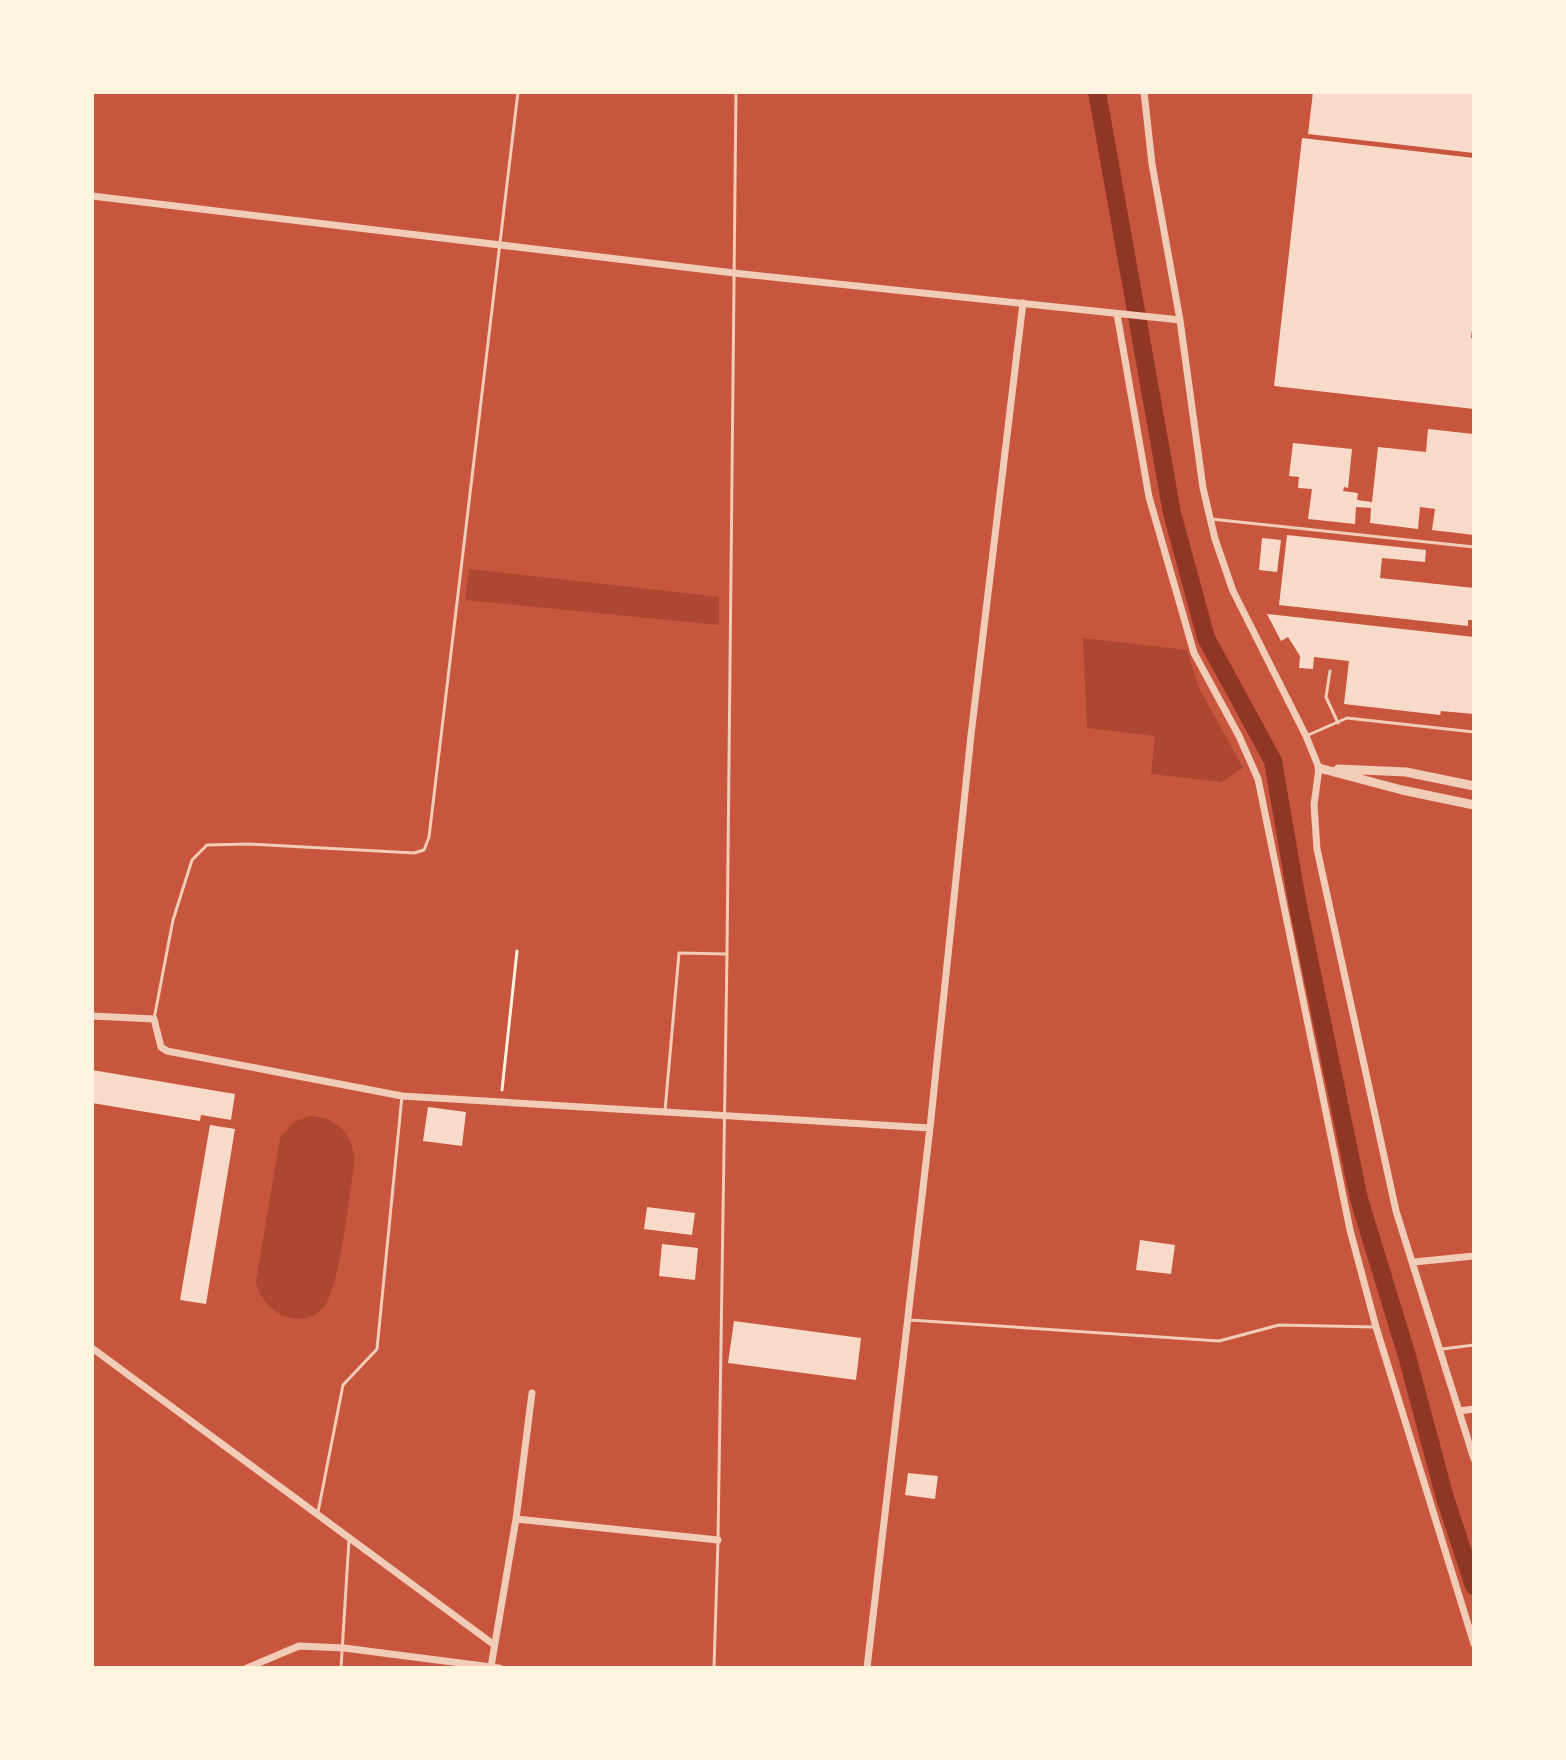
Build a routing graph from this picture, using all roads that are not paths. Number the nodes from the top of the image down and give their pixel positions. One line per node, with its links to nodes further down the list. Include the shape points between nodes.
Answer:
1 (518, 92): 5 (lane)
2 (736, 92): 6 (lane)
3 (1144, 92): 9 (street)
4 (92, 196): 5 (street)
5 (501, 244): 6 (street); 21 (lane, via 424,850 207,845 192,860 173,920)
6 (734, 273): 7 (street); 19 (lane)
7 (1023, 303): 8 (street); 25 (street)
8 (1117, 314): 9 (street); 29 (street, via 1149,497 1194,653 1258,779 1350,1230)
9 (1180, 320): 10 (street)
10 (1210, 519): 11 (lane); 15 (street, via 1233,591)
11 (1474, 547)
12 (1330, 671): 13 (lane, via 1326,697)
13 (1338, 723): 14 (lane, via 1347,718); 15 (lane)
14 (1474, 732)
15 (1306, 736): 16 (street)
16 (1319, 768): 17 (street, via 1406,772); 18 (street); 27 (street, via 1314,805 1317,849 1396,1211)
17 (1474, 786)
18 (1474, 805)
19 (727, 954): 23 (lane, via 679,953); 24 (lane)
20 (92, 1016): 21 (street)
21 (154, 1019): 22 (street, via 161,1047 167,1051)
22 (402, 1096): 23 (street); 37 (lane, via 377,1349 343,1385)
23 (665, 1111): 24 (street)
24 (725, 1114): 25 (street); 40 (lane)
25 (930, 1128): 28 (street)
26 (1474, 1256): 27 (street)
27 (1414, 1262): 32 (street)
28 (906, 1320): 29 (lane, via 1219,1341 1279,1325); 49 (street)
29 (1376, 1327): 42 (street)
30 (1474, 1345): 32 (lane)
31 (92, 1348): 37 (street)
32 (1441, 1349): 35 (street)
33 (532, 1393): 38 (street)
34 (1474, 1409): 35 (street)
35 (1459, 1411): 36 (street)
36 (1474, 1459)
37 (317, 1515): 39 (street)
38 (516, 1519): 40 (street); 41 (street)
39 (349, 1538): 41 (street); 43 (lane)
40 (718, 1540): 48 (lane)
41 (493, 1644): 44 (street)
42 (1474, 1644)
43 (344, 1648): 44 (street); 45 (street, via 299,1646); 46 (lane)
44 (491, 1667): 47 (street)
45 (247, 1668)
46 (341, 1668)
47 (499, 1668)
48 (714, 1668)
49 (867, 1668)

